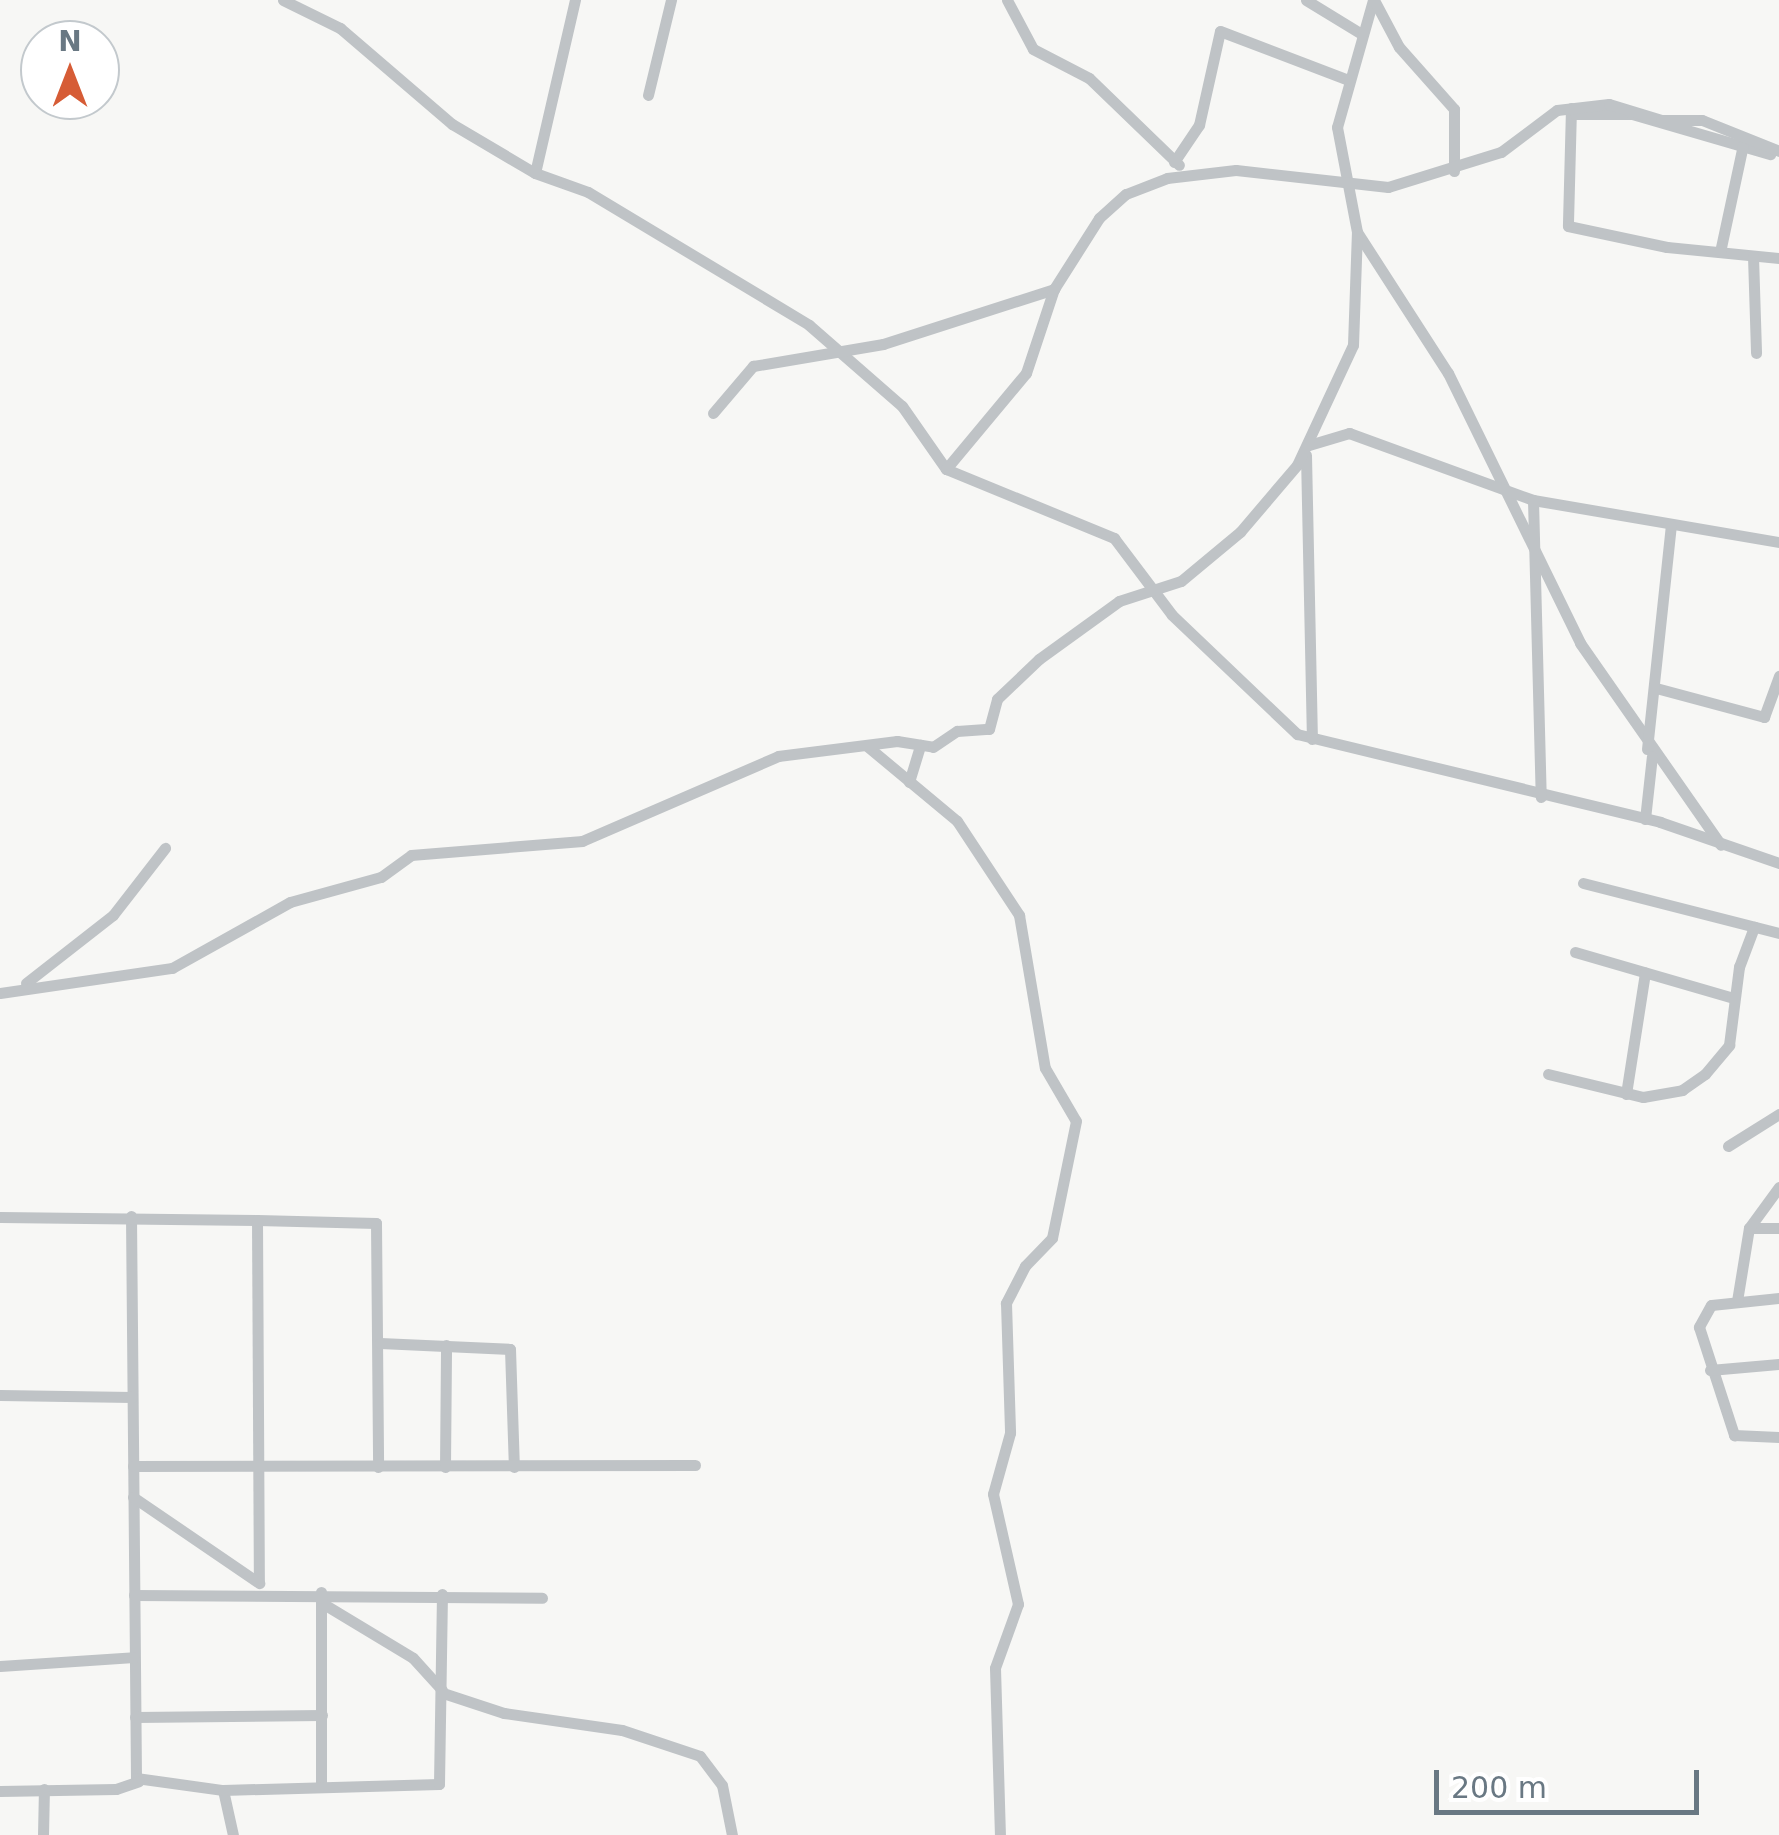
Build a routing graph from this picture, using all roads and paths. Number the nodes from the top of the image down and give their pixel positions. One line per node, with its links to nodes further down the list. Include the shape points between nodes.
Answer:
1 (283, 0): 18 (street, via 340,28 423,104)
2 (575, 0): 18 (street)
3 (671, 0): 9 (street)
4 (1006, 0): 15 (street, via 1033,50 1089,78)
5 (1306, 0): 7 (street)
6 (1373, 0): 7 (street); 17 (street, via 1414,67 1452,104)
7 (1360, 33): 8 (street)
8 (1346, 79): 15 (street, via 1220,31 1198,125); 19 (street, via 1336,140)
9 (648, 95)
10 (1571, 111): 11 (street); 12 (street); 13 (street, via 1624,113); 14 (street, via 1623,104 1661,120 1702,120)
11 (1539, 124): 12 (street); 17 (street)
12 (1570, 136): 21 (street, via 1568,226)
13 (1743, 145): 14 (street); 21 (street)
14 (1779, 154)
15 (1174, 162): 16 (street)
16 (1188, 171): 19 (street, via 1254,172); 24 (street, via 1107,208)
17 (1454, 171): 19 (street)
18 (534, 173): 25 (street, via 610,205)
19 (1345, 188): 20 (street)
20 (1357, 232): 28 (street, via 1356,330); 30 (street, via 1429,339)
21 (1720, 252): 22 (street)
22 (1753, 256): 23 (street); 26 (street)
23 (1779, 258)
24 (1054, 289): 25 (street, via 883,344); 29 (street, via 1026,373)
25 (840, 348): 27 (street, via 794,364 753,366); 29 (street, via 902,406)
26 (1756, 352)
27 (712, 413)
28 (1307, 448): 30 (street, via 1349,432); 35 (street, via 1240,532); 38 (street)
29 (946, 469): 35 (street, via 1093,525 1130,553)
30 (1508, 491): 31 (street); 34 (street)
31 (1532, 500): 32 (street); 34 (street)
32 (1671, 526): 33 (street); 37 (street)
33 (1779, 542)
34 (1536, 558): 41 (street); 43 (street)
35 (1155, 594): 38 (street, via 1274,716); 39 (street, via 1118,601 1040,660 996,700 989,729)
36 (1779, 676): 37 (street, via 1764,717)
37 (1656, 688): 41 (street)
38 (1312, 739): 43 (street)
39 (920, 745): 40 (street); 42 (street)
40 (868, 746): 42 (street); 53 (street, via 778,756 582,840 411,856 382,877 290,902 158,972 75,987)
41 (1650, 752): 44 (street); 45 (street)
42 (909, 782): 100 (street, via 957,821 1019,915 1046,1068 1076,1120 1052,1238 1024,1266 1006,1303 1010,1433 994,1494 1018,1604 996,1668)
43 (1541, 796): 44 (street)
44 (1645, 819): 45 (street)
45 (1721, 845): 47 (street)
46 (164, 848): 53 (street, via 114,916)
47 (1779, 862)
48 (1583, 883): 49 (street)
49 (1754, 926): 50 (street); 55 (street)
50 (1779, 933)
51 (1575, 952): 52 (street)
52 (1645, 972): 55 (street); 57 (street)
53 (24, 985): 54 (street)
54 (0, 993)
55 (1733, 998): 57 (street, via 1728,1045 1705,1074 1662,1096)
56 (1548, 1074): 57 (street)
57 (1626, 1094)
58 (1779, 1114): 59 (street)
59 (1728, 1146)
60 (1779, 1187): 64 (street)
61 (131, 1216): 62 (street); 63 (street); 73 (street)
62 (0, 1217)
63 (258, 1220): 68 (street, via 376,1223); 75 (street)
64 (1748, 1228): 65 (street); 67 (street)
65 (1779, 1228)
66 (1779, 1298): 67 (street)
67 (1737, 1301): 71 (street, via 1711,1305 1699,1319)
68 (380, 1343): 69 (street); 79 (street)
69 (446, 1344): 78 (street, via 510,1348); 80 (street)
70 (1779, 1364): 71 (street)
71 (1710, 1370): 74 (street, via 1739,1440)
72 (0, 1395): 73 (street)
73 (132, 1397): 77 (street)
74 (1779, 1437)
75 (258, 1465): 77 (street); 79 (street); 82 (street)
76 (695, 1465): 78 (street)
77 (133, 1466): 81 (street)
78 (514, 1466): 80 (street)
79 (378, 1467): 80 (street)
80 (445, 1467)
81 (133, 1497): 82 (street); 84 (street)
82 (259, 1587): 84 (street); 85 (street)
83 (442, 1594): 85 (street); 86 (street); 89 (street)
84 (134, 1595): 87 (street)
85 (322, 1597): 89 (street, via 413,1658); 90 (street)
86 (542, 1598)
87 (134, 1657): 88 (street); 91 (street)
88 (0, 1666)
89 (442, 1692): 93 (street, via 439,1784); 99 (street, via 504,1713 622,1730 700,1756 722,1784)
90 (322, 1715): 91 (street); 93 (street)
91 (134, 1717): 92 (street)
92 (139, 1780): 94 (street, via 116,1789); 95 (street)
93 (321, 1785): 95 (street)
94 (44, 1789): 96 (street); 97 (street)
95 (223, 1790): 98 (street)
96 (0, 1791)
97 (43, 1835)
98 (233, 1835)
99 (732, 1835)
100 (1000, 1835)

